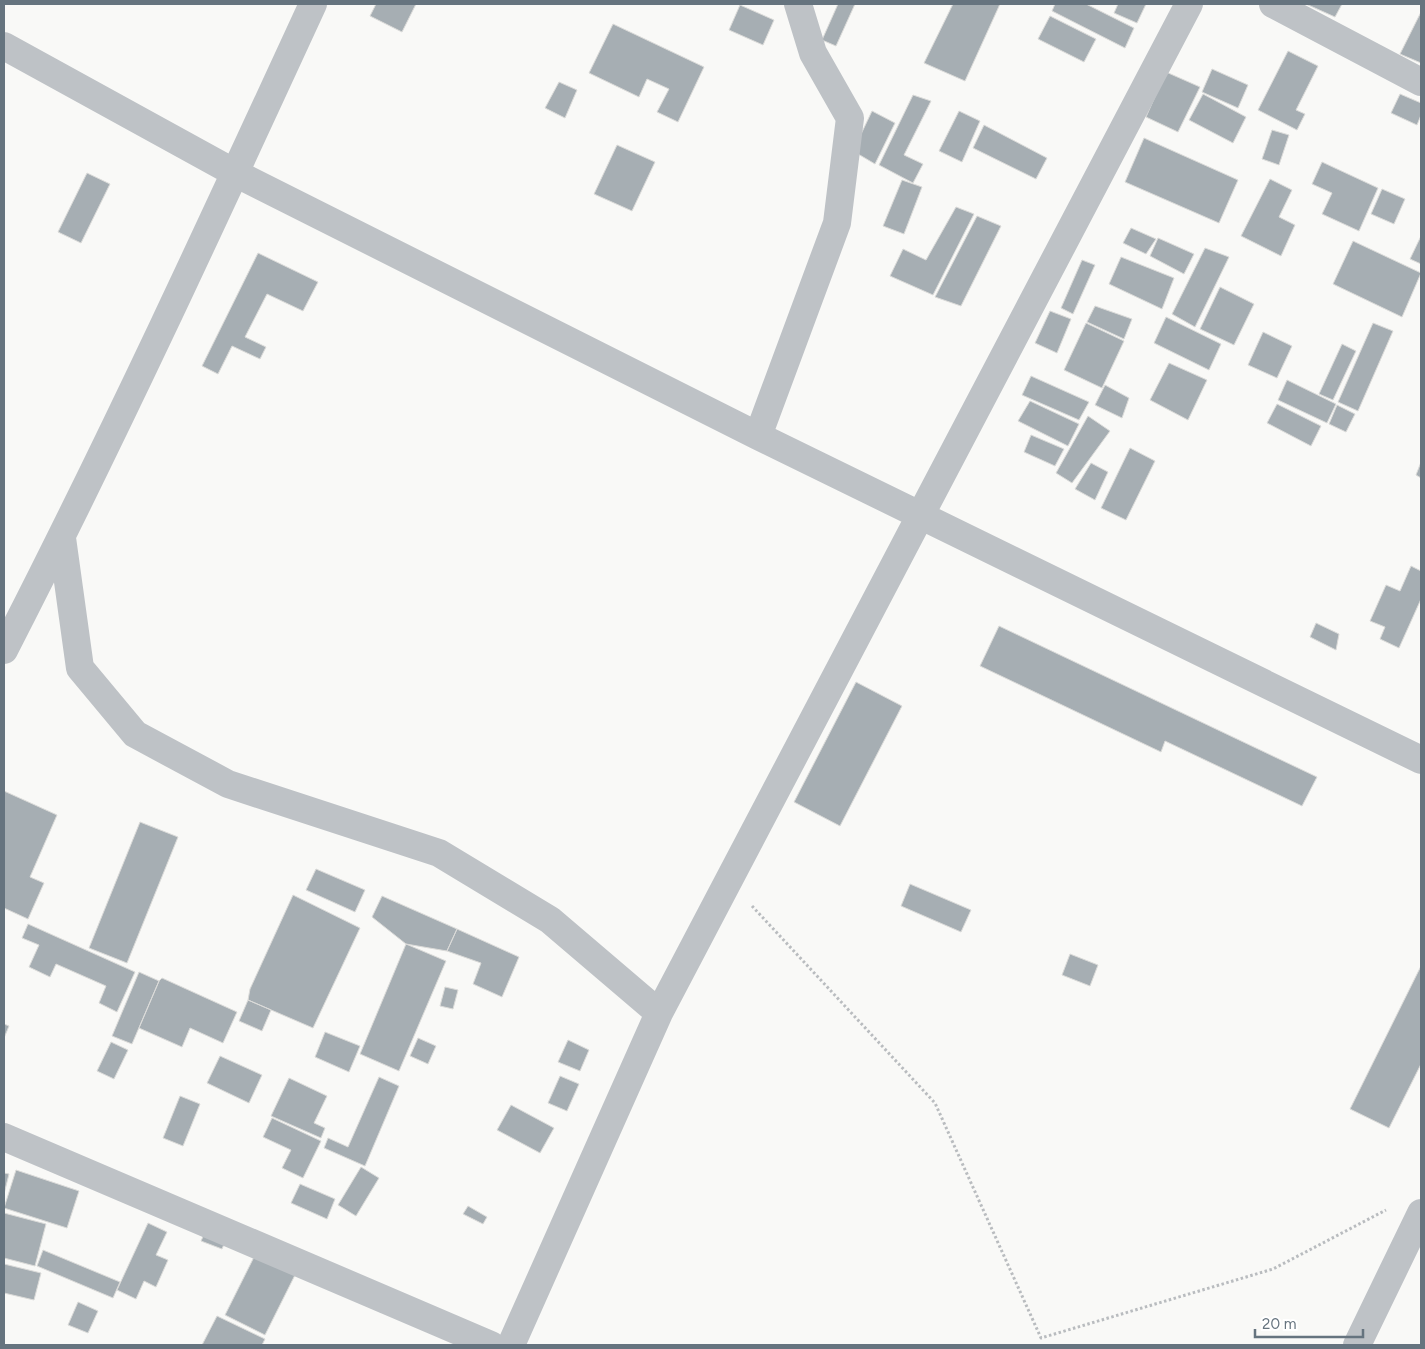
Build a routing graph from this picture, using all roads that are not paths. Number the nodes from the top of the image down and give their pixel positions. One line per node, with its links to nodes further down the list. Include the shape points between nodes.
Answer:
1 (313, 4): 7 (street)
2 (798, 4): 8 (street, via 813,53 850,118 837,223)
3 (1190, 4): 9 (street)
4 (1273, 4): 6 (street)
5 (4, 46): 7 (street)
6 (1421, 82)
7 (235, 173): 8 (street); 10 (street)
8 (758, 436): 9 (street)
9 (921, 515): 12 (street); 13 (street)
10 (62, 538): 11 (street); 13 (street, via 80,668 135,734 228,784 439,853 550,920)
11 (4, 650)
12 (1421, 760)
13 (659, 1013): 17 (street)
14 (4, 1137): 16 (street)
15 (1421, 1213): 18 (street)
16 (491, 1345)
17 (511, 1345)
18 (1357, 1345)

